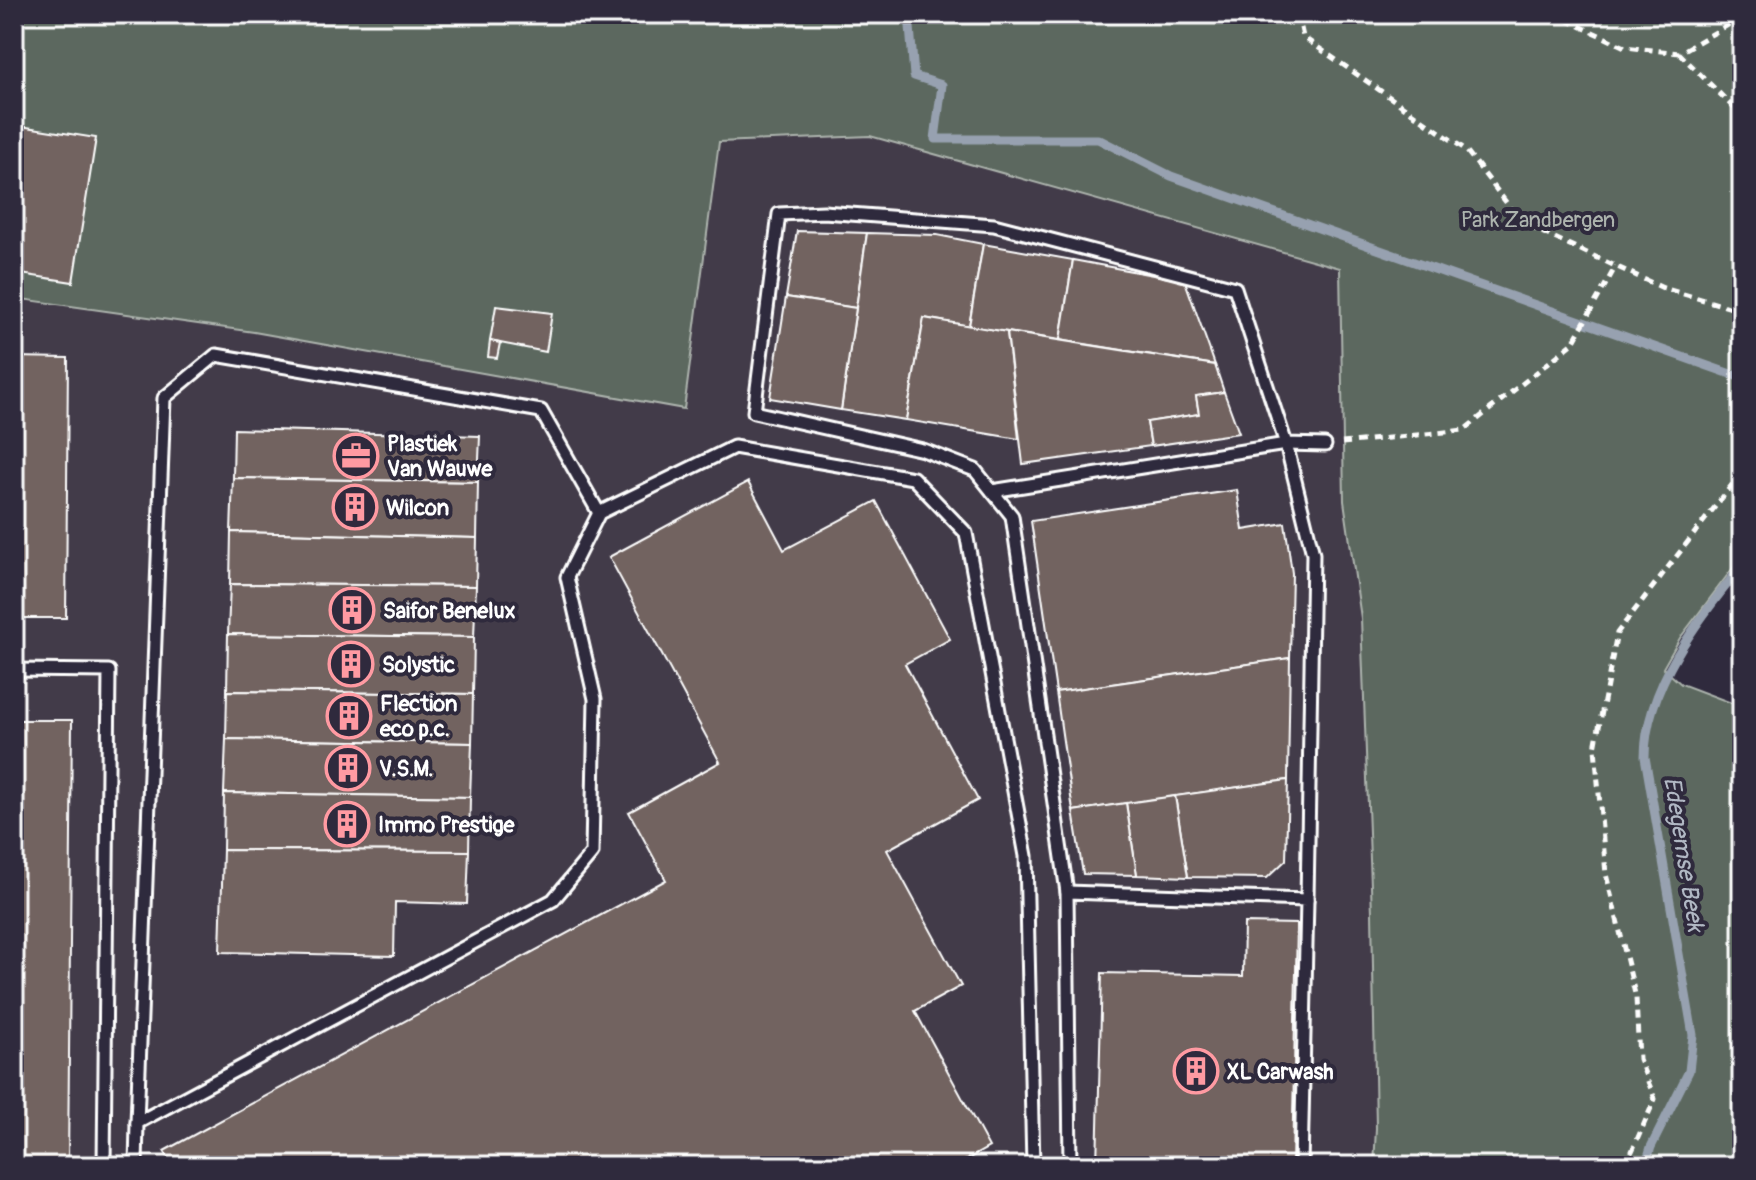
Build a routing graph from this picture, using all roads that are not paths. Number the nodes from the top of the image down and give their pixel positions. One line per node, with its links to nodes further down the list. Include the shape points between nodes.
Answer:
1 (1286, 444): 2 (lane); 3 (lane); 3 (lane, via 1235,288 994,225 824,212 779,214 754,412 923,450 975,470); 7 (lane, via 1313,554)
2 (1325, 445)
3 (992, 491): 6 (lane, via 1012,516)
4 (599, 513): 8 (lane, via 567,577 595,699 592,853 553,900); 8 (lane, via 541,411 216,355 164,398); 11 (lane, via 734,447 913,478 966,533 1026,856)
5 (14, 670): 9 (lane, via 109,671)
6 (1067, 892): 7 (lane); 12 (lane)
7 (1307, 900): 13 (lane)
8 (137, 1123): 10 (lane)
9 (104, 1166)
10 (136, 1166)
11 (1033, 1166)
12 (1070, 1166)
13 (1301, 1166)

